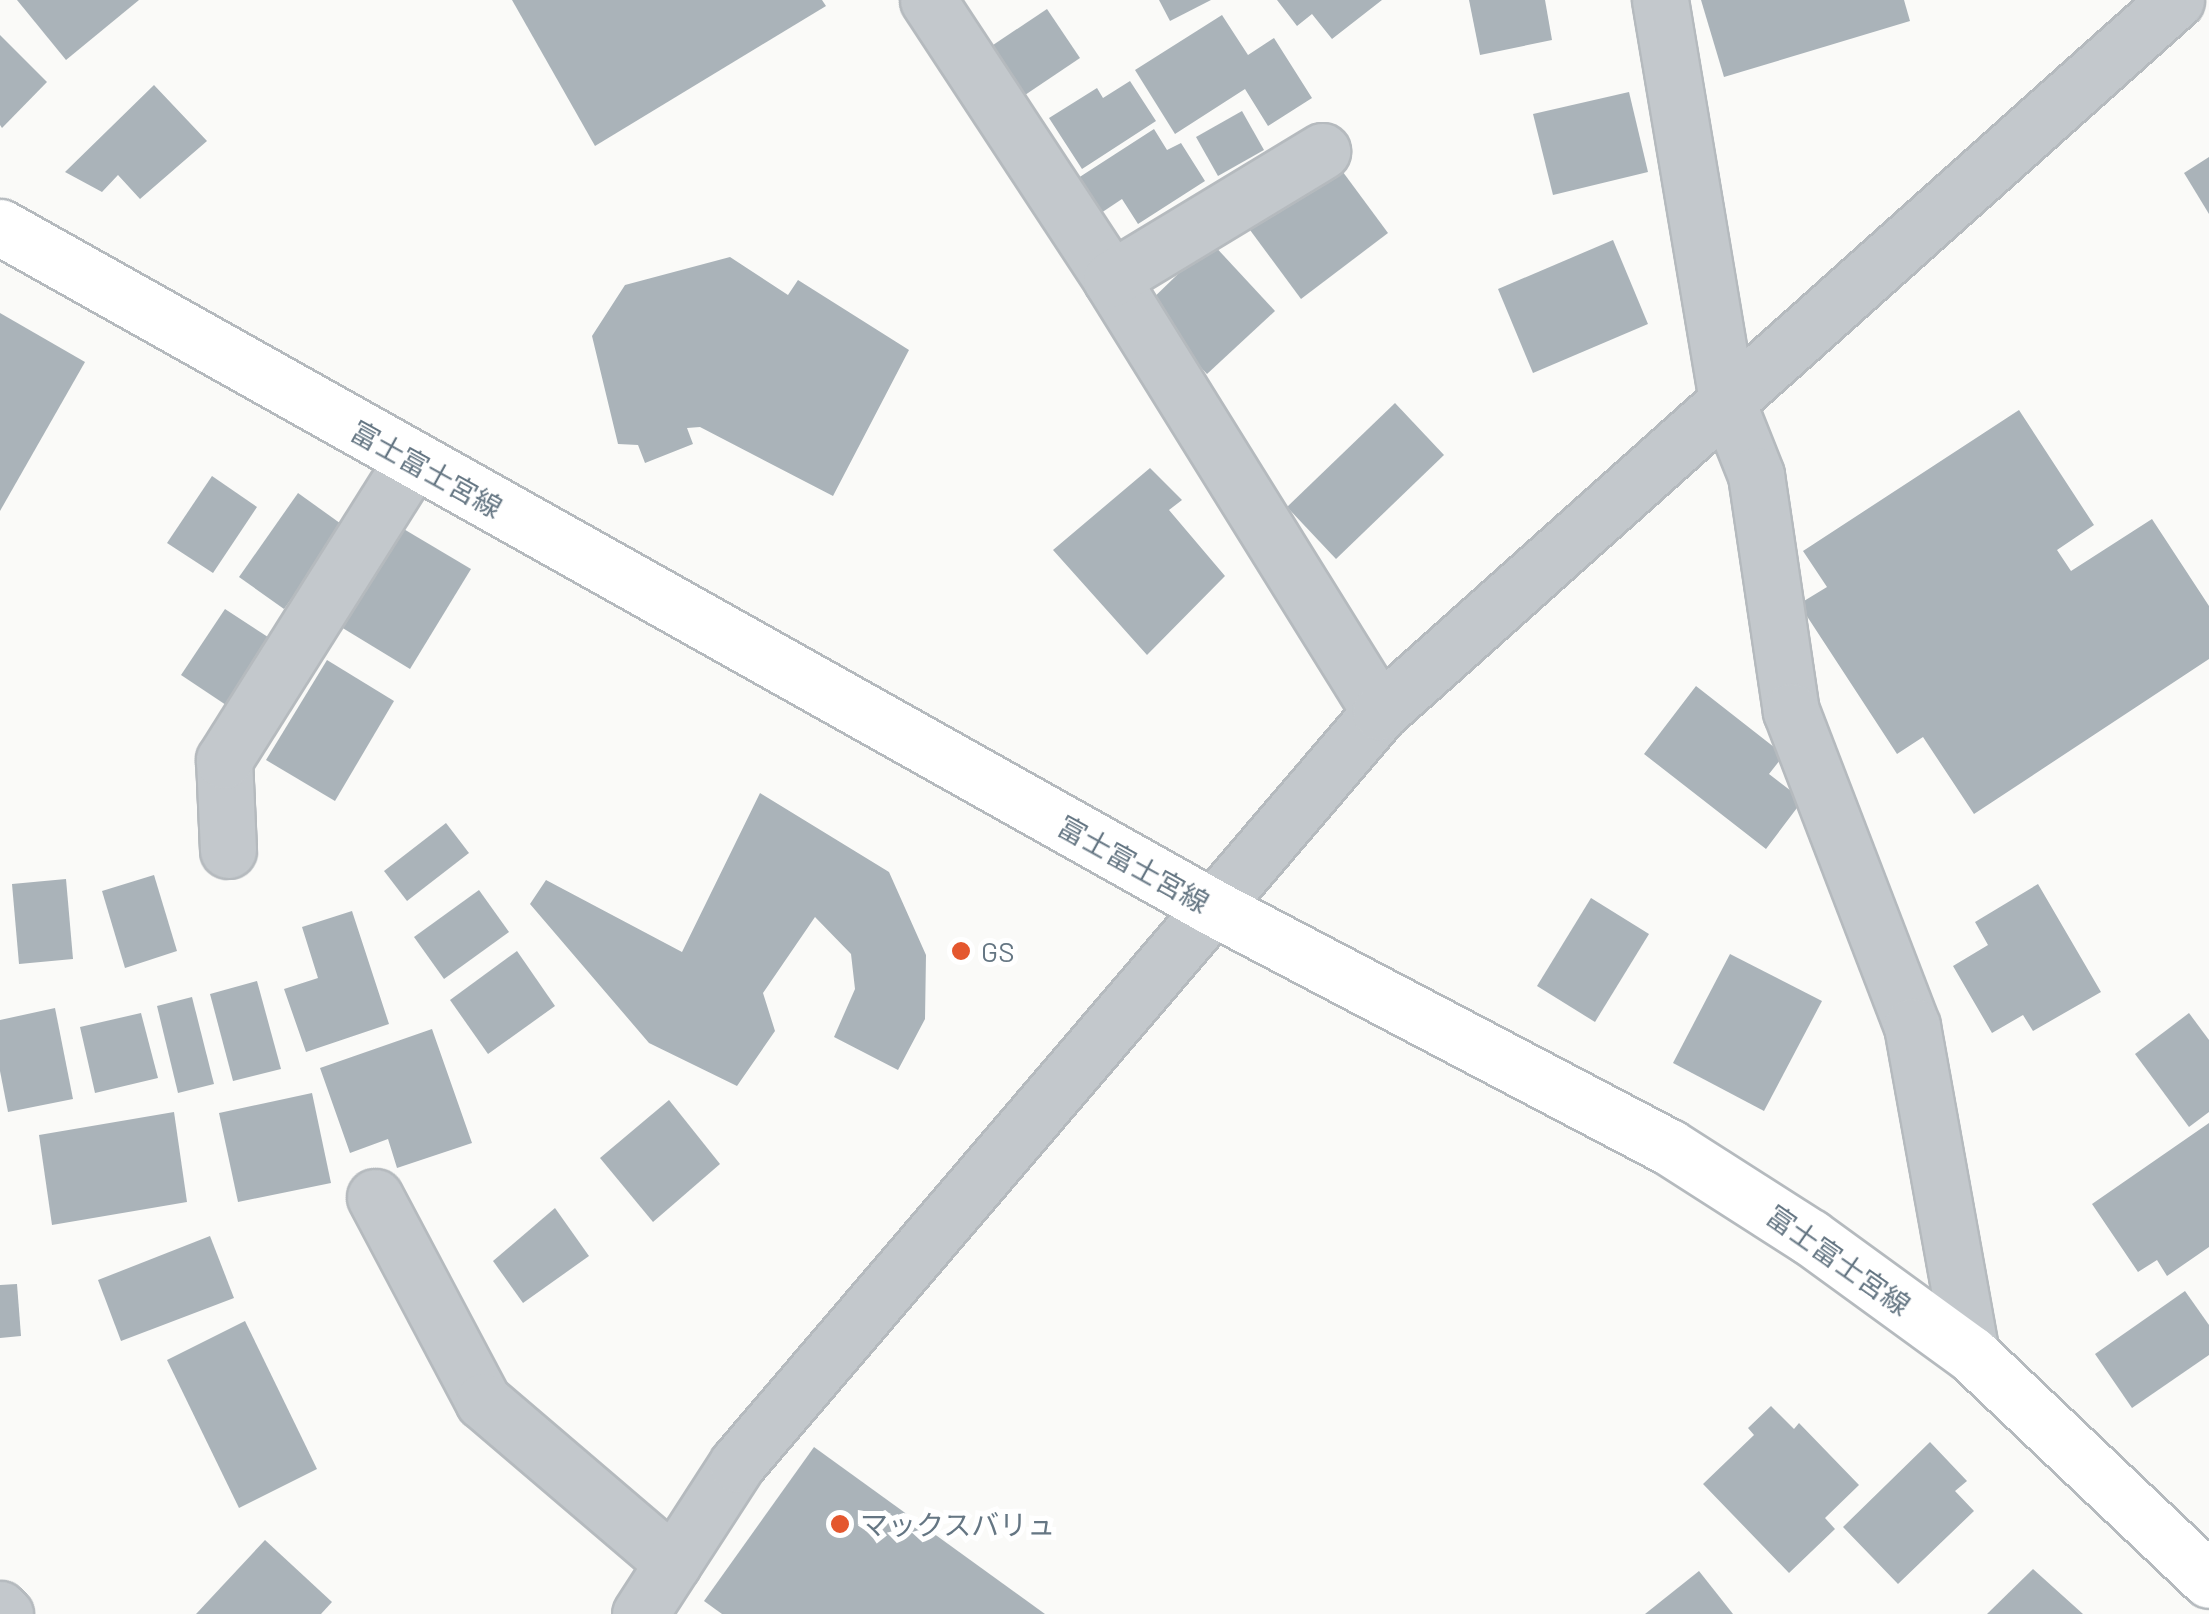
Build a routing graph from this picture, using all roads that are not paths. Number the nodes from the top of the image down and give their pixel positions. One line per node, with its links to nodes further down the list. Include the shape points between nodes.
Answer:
1 (1660, 0): 7 (street)
2 (2176, 0): 7 (street)
3 (949, 7): 6 (street)
4 (1322, 150): 6 (street)
5 (0, 227): 8 (main road, 富士富士宮線)
6 (1111, 278): 9 (street)
7 (1726, 402): 9 (street); 13 (street, via 1756,475 1791,711 1912,1026)
8 (412, 461): 10 (street, via 224,760); 11 (main road, 富士富士宮線)
9 (1380, 712): 11 (street)
10 (228, 850)
11 (1212, 907): 13 (main road, 富士富士宮線, via 1670,1147 1810,1236); 14 (street, via 737,1464)
12 (374, 1197): 14 (street, via 483,1401)
13 (1972, 1354): 15 (main road, 富士富士宮線)
14 (673, 1563): 16 (street)
15 (2209, 1580)
16 (640, 1614)

